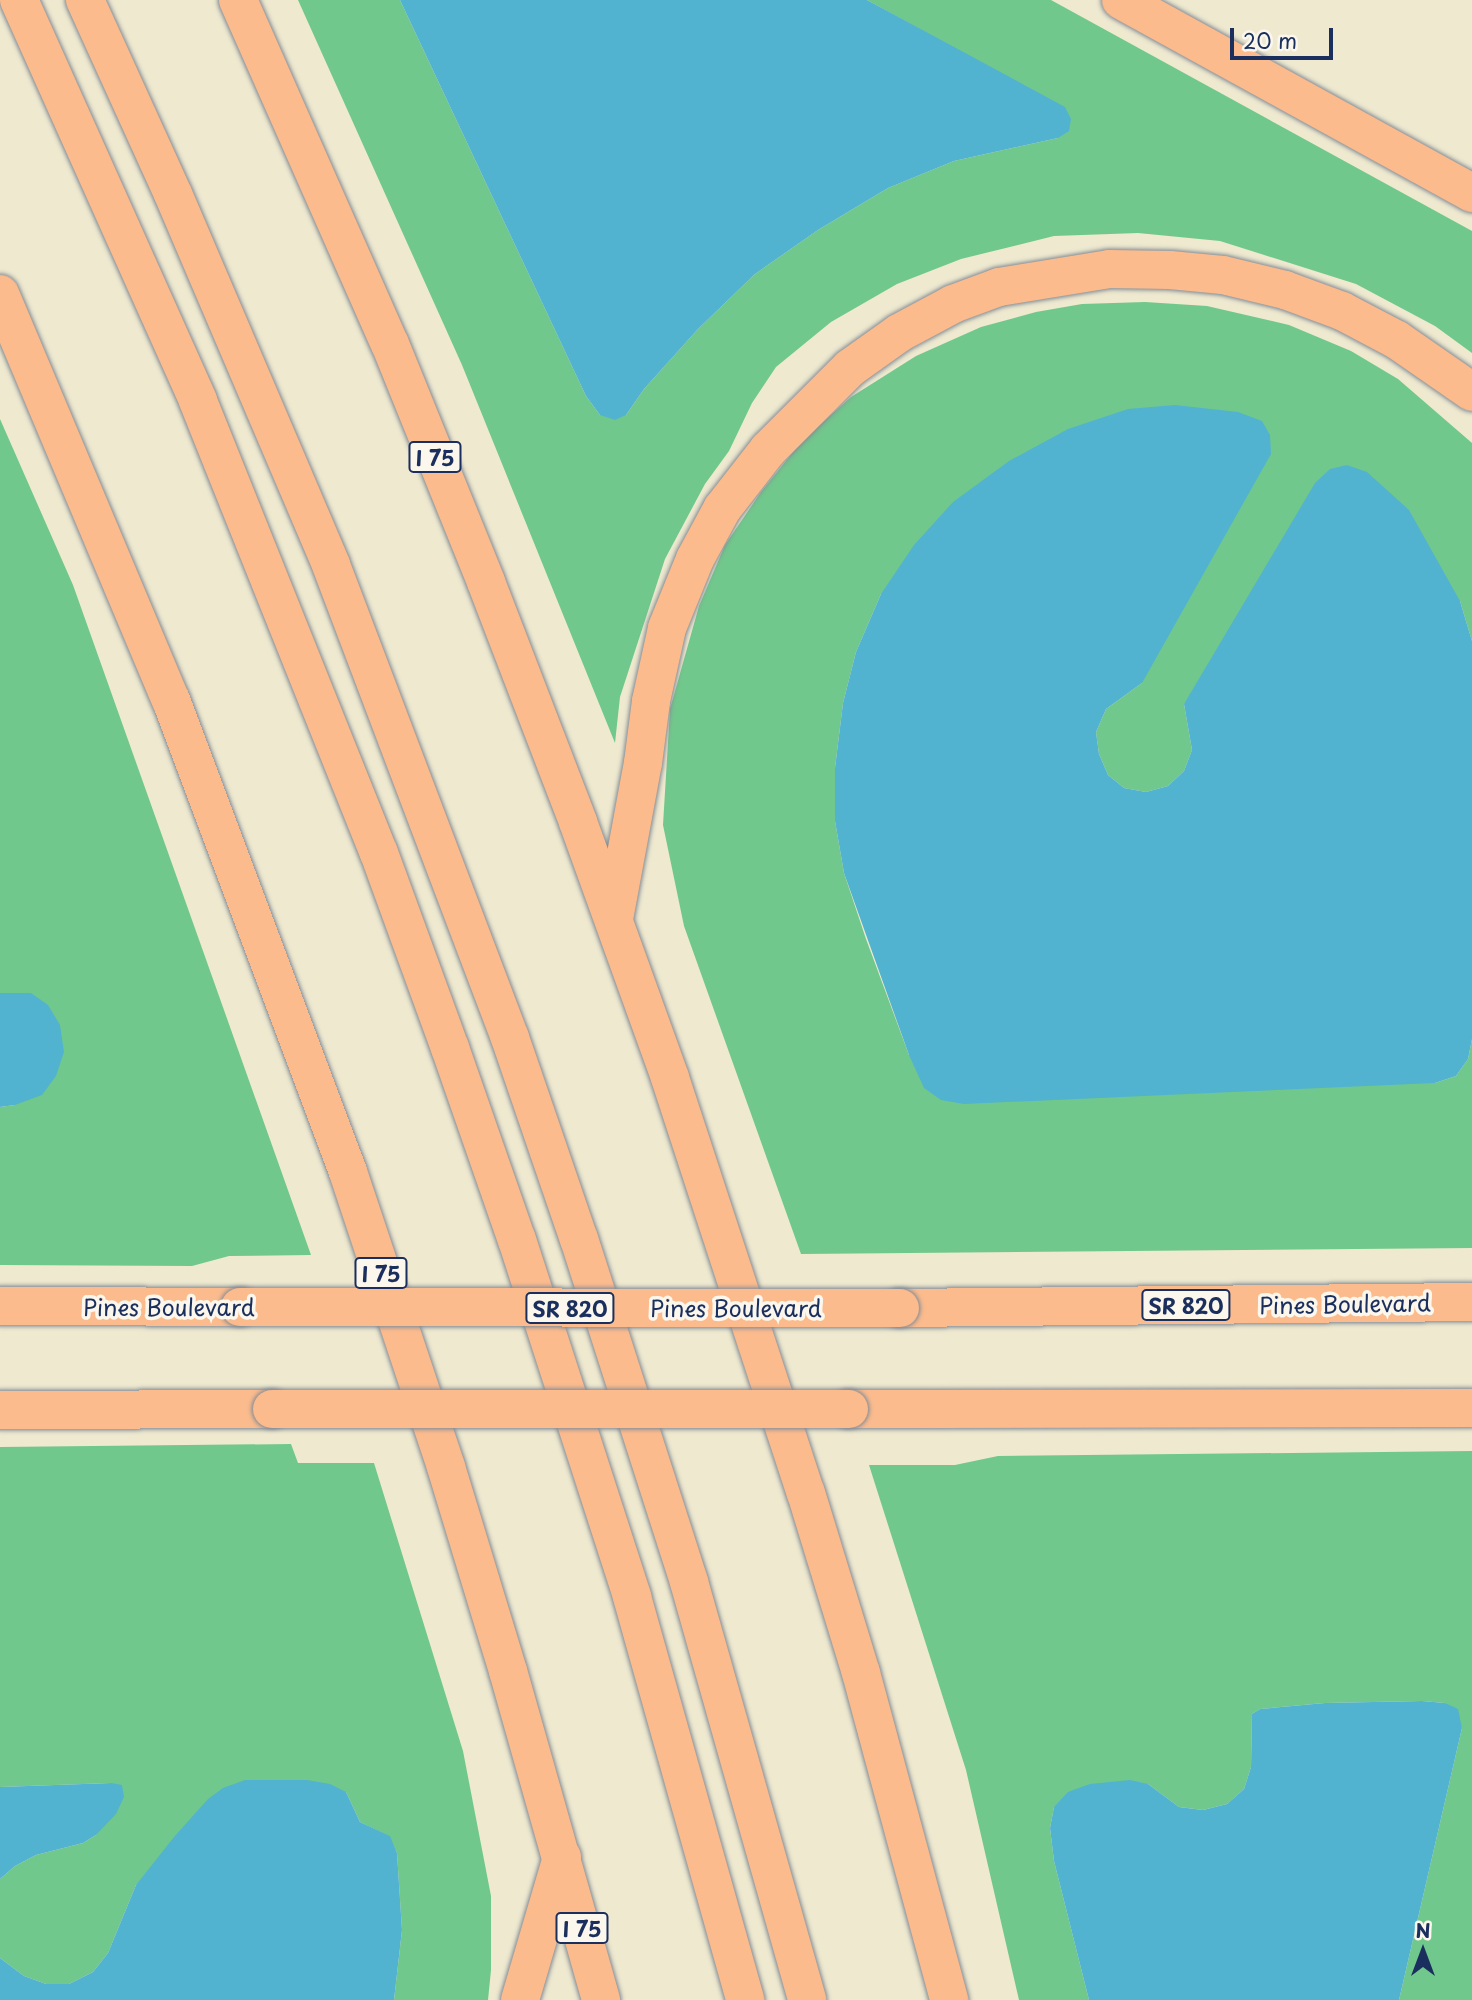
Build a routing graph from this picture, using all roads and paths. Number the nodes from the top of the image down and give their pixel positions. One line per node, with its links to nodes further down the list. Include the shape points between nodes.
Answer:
1 (19, 0): 16 (main road, via 204,413 374,840 441,1022 632,1597)
2 (85, 0): 17 (main road, via 179,206 326,553 510,1038 689,1582)
3 (238, 0): 8 (main road, I 75, via 395,357)
4 (1121, 0): 5 (main road)
5 (1472, 193)
6 (0, 294): 13 (main road, I 75, via 171,699 348,1172 446,1467)
7 (1472, 392): 8 (main road, via 1397,340 1342,311 1223,275 1110,269 1058,275 999,287 953,304 899,333 850,368 768,450 722,509 695,559 667,628)
8 (614, 921): 18 (main road, I 75, via 806,1493)
9 (1472, 1302): 10 (main road, Pines Boulevard / SR 820, bridge, via 900,1308)
10 (0, 1306)
11 (1472, 1408): 12 (main road, bridge)
12 (0, 1410)
13 (562, 1857): 14 (main road); 15 (main road, I 75)
14 (520, 2000)
15 (601, 2000)
16 (745, 2000)
17 (807, 2000)
18 (949, 2000)

